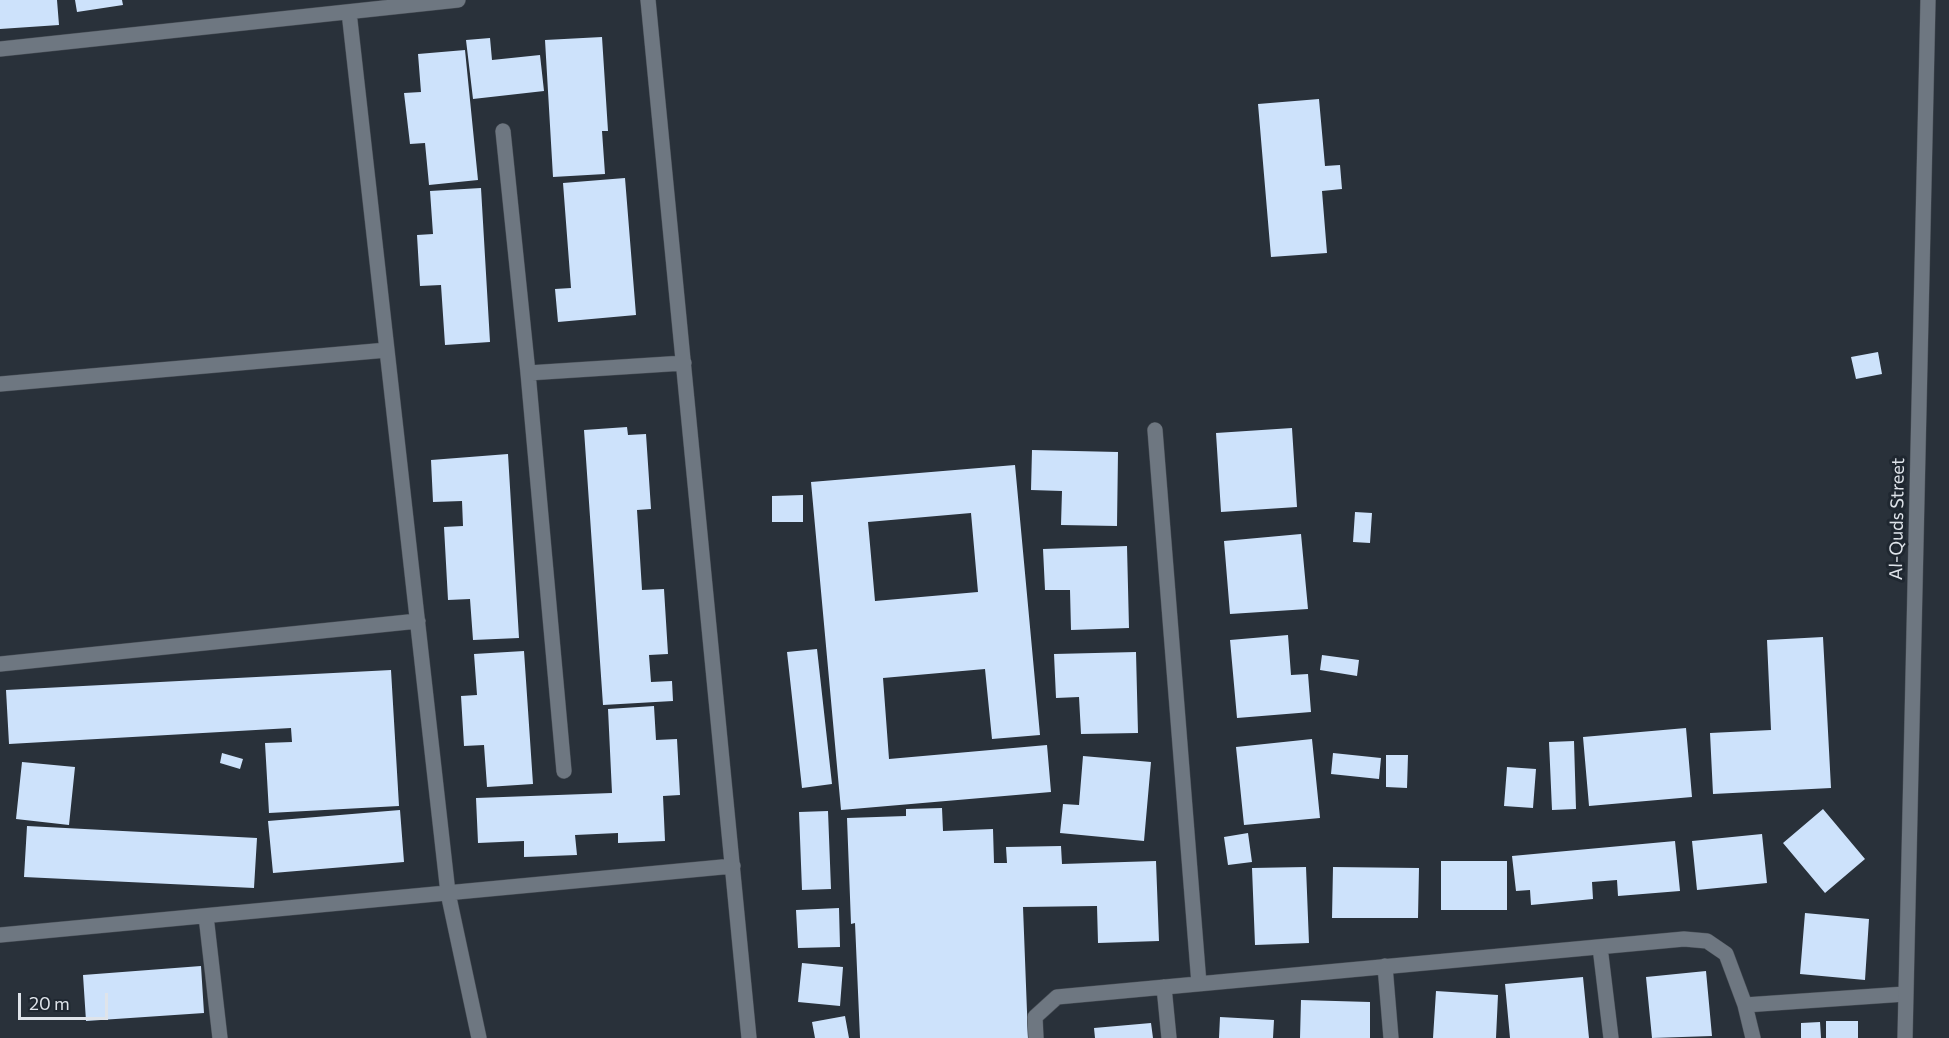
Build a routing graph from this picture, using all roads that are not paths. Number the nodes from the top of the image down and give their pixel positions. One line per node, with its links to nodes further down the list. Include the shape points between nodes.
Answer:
1 (458, 0): 4 (street)
2 (648, 0): 8 (street)
3 (1928, 0): 23 (street, Al-Quds Street)
4 (349, 12): 5 (street); 7 (street)
5 (0, 49)
6 (503, 131): 9 (street)
7 (387, 350): 10 (street); 12 (street)
8 (684, 363): 9 (street); 15 (street)
9 (528, 373): 14 (street)
10 (0, 384)
11 (1155, 430): 21 (street)
12 (418, 621): 13 (street); 16 (street)
13 (0, 664)
14 (564, 771)
15 (733, 866): 16 (street); 27 (street)
16 (448, 893): 17 (street); 26 (street)
17 (206, 916): 18 (street); 25 (street)
18 (0, 935)
19 (1600, 946): 20 (street); 24 (street, via 1684,939 1707,941 1726,954); 31 (street)
20 (1385, 966): 21 (street); 30 (street)
21 (1199, 984): 22 (street)
22 (1164, 987): 28 (street, via 1057,997 1035,1017); 29 (street)
23 (1905, 994): 24 (street); 33 (street, Al-Quds Street)
24 (1745, 1005): 32 (street)
25 (220, 1038)
26 (478, 1038)
27 (749, 1038)
28 (1036, 1038)
29 (1169, 1038)
30 (1391, 1038)
31 (1611, 1038)
32 (1753, 1038)
33 (1905, 1038)

